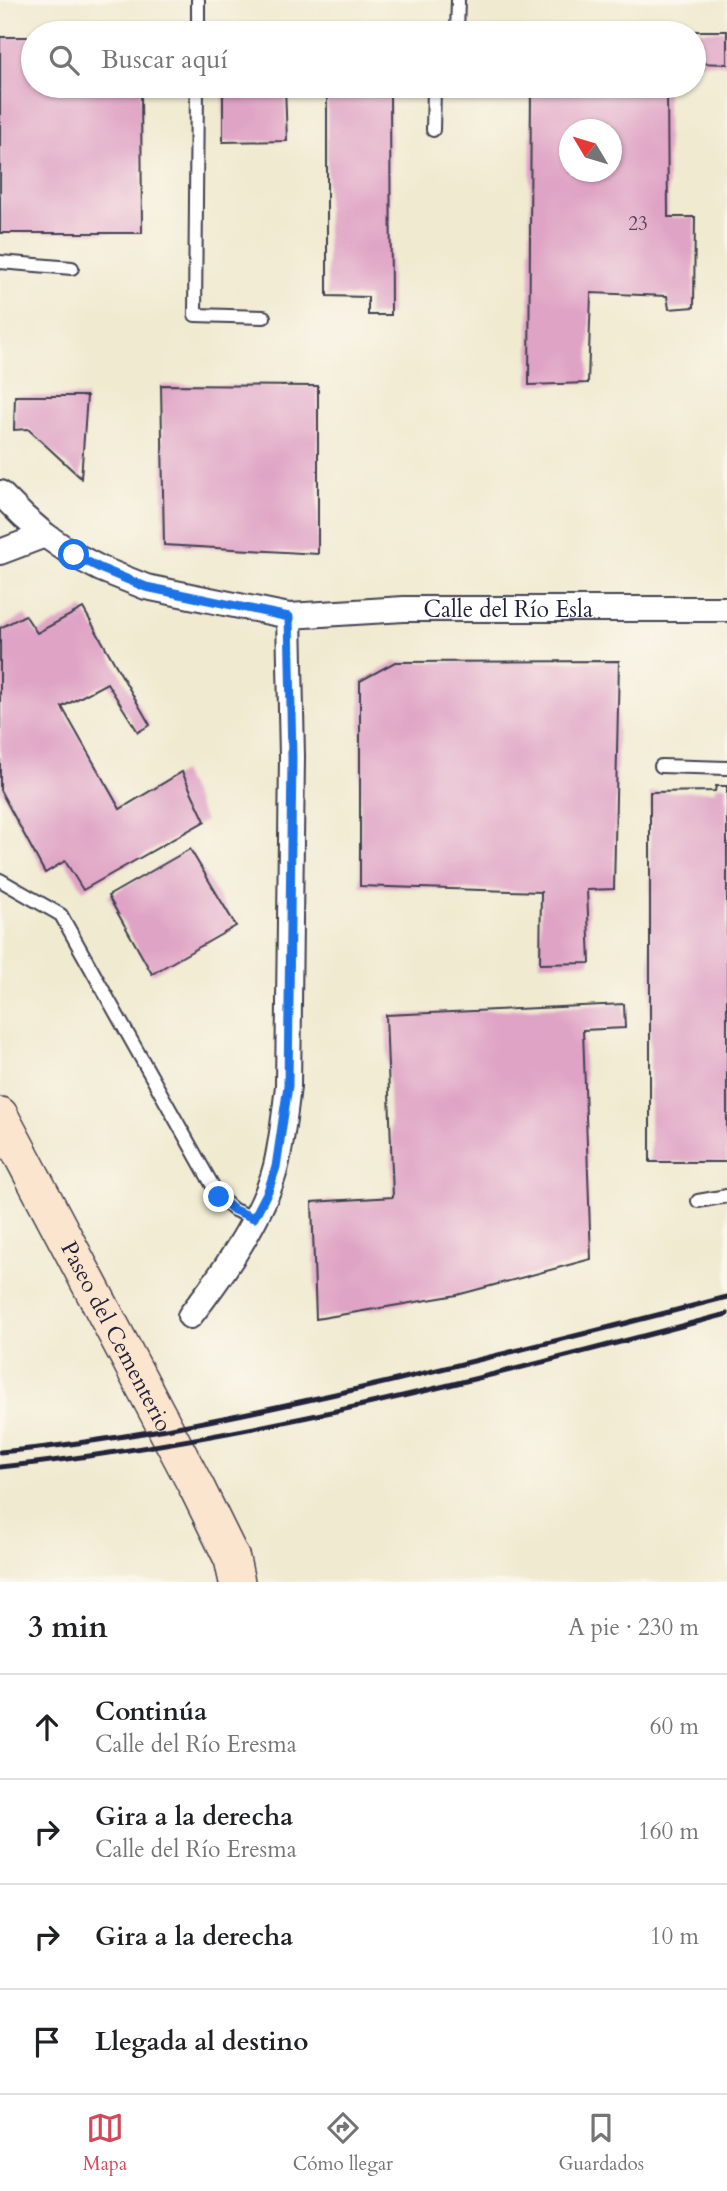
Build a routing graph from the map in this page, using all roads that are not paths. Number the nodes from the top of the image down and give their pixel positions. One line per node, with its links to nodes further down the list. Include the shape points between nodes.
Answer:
1 (198, 0): 3 (lane)
2 (458, 0): 4 (lane)
3 (198, 21)
4 (457, 21)
5 (197, 98): 10 (lane, via 195,315)
6 (434, 98): 7 (lane)
7 (433, 130)
8 (0, 262): 9 (lane)
9 (72, 268)
10 (264, 317)
11 (0, 493): 12 (street, Calle del Río Esla)
12 (45, 535): 13 (street); 15 (street, Calle del Río Esla, via 74,555 146,587)
13 (0, 552)
14 (727, 609): 15 (street, Calle del Río Esla, via 404,609)
15 (289, 617): 22 (street, via 288,1086 276,1167)
16 (661, 766): 17 (lane)
17 (727, 768)
18 (0, 880): 22 (lane, via 61,915 219,1197)
19 (0, 1115): 24 (main road, Paseo del Cementerio)
20 (727, 1196): 21 (lane)
21 (698, 1201)
22 (254, 1218): 23 (street, via 229,1263)
23 (190, 1316)
24 (241, 1574)

